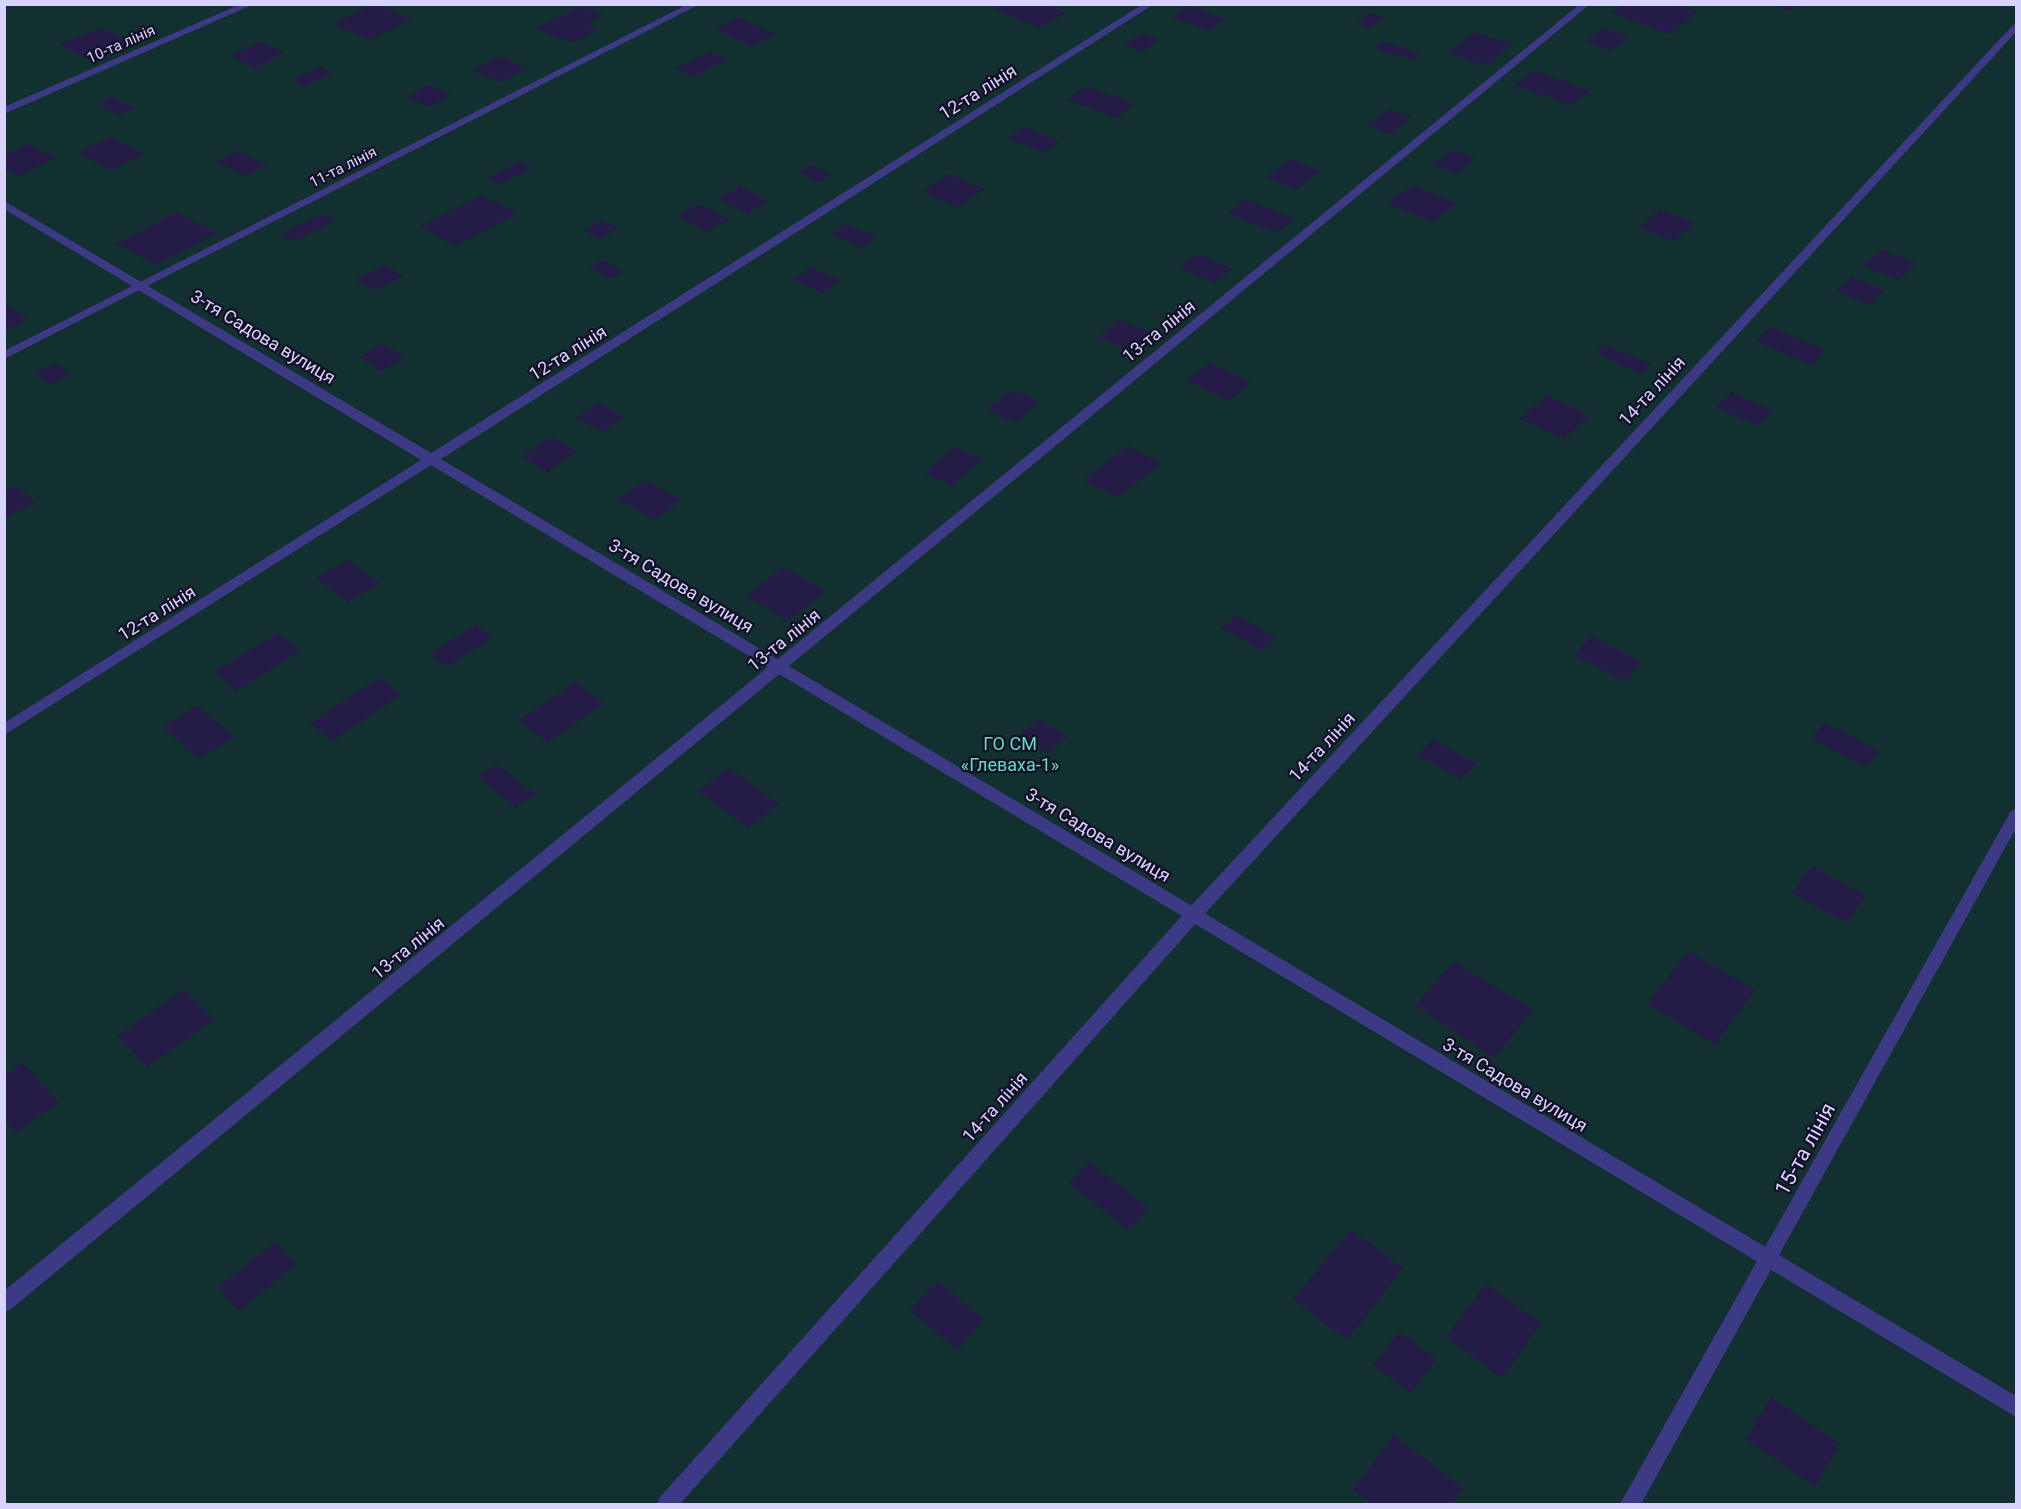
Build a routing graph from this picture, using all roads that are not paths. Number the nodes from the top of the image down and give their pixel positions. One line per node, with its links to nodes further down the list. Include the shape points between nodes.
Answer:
1 (250, 4): 6 (street, 10-та лінія)
2 (696, 4): 8 (street, 11-та лінія)
3 (1150, 4): 10 (street, 12-та лінія)
4 (1586, 4): 11 (street, 13-та лінія)
5 (2016, 27): 14 (street, 14-та лінія)
6 (4, 111)
7 (4, 204): 8 (street, 3-тя Садова вулиця)
8 (142, 286): 9 (street, 11-та лінія); 10 (street, 3-тя Садова вулиця)
9 (4, 356)
10 (433, 460): 11 (street, 3-тя Садова вулиця); 12 (street, 12-та лінія)
11 (780, 668): 14 (street, 3-тя Садова вулиця); 16 (street, 13-та лінія)
12 (4, 730)
13 (2016, 815): 15 (street, 15-та лінія)
14 (1193, 915): 15 (street, 3-тя Садова вулиця); 18 (street, 14-та лінія)
15 (1769, 1260): 17 (street, 3-тя Садова вулиця); 19 (street, 15-та лінія)
16 (4, 1303)
17 (2016, 1407)
18 (667, 1504)
19 (1630, 1504)

